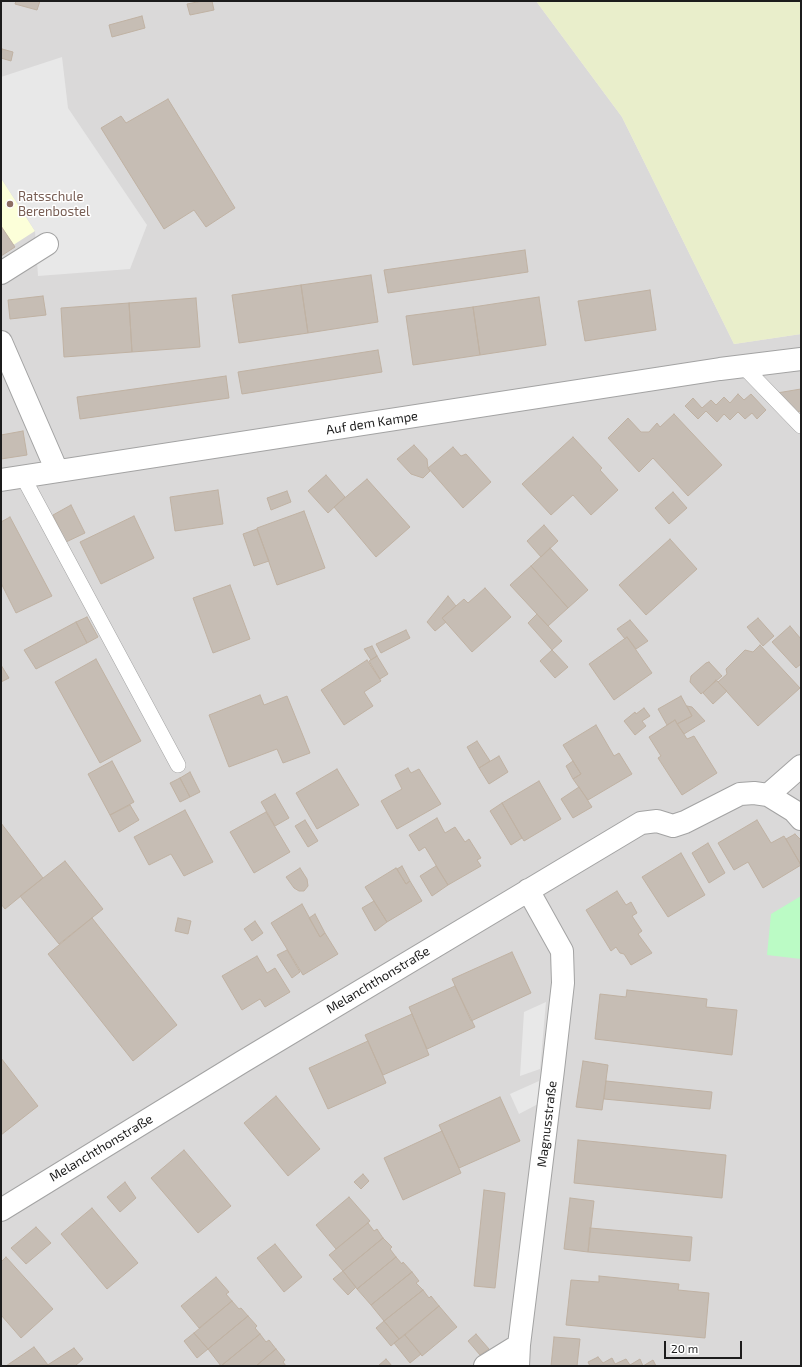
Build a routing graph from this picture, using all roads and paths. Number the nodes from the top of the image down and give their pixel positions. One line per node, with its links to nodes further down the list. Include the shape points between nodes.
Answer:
1 (47, 244): 2 (street)
2 (1, 273)
3 (1, 342): 7 (street)
4 (801, 359): 5 (street, Auf dem Kampe)
5 (744, 367): 6 (lane); 7 (street, Auf dem Kampe)
6 (801, 426)
7 (57, 471): 8 (street, Auf dem Kampe)
8 (23, 477): 9 (street, Auf dem Kampe); 10 (lane)
9 (1, 480)
10 (178, 765)
11 (801, 766): 12 (street)
12 (768, 795): 13 (street, Melanchthonstraße, via 794,811); 14 (street, Melanchthonstraße, via 740,794 673,826 657,821 641,823)
13 (801, 819)
14 (528, 890): 15 (street, Melanchthonstraße); 16 (street, Magnusstraße, via 562,951 563,983)
15 (1, 1210)
16 (519, 1356): 17 (street)
17 (485, 1366)

